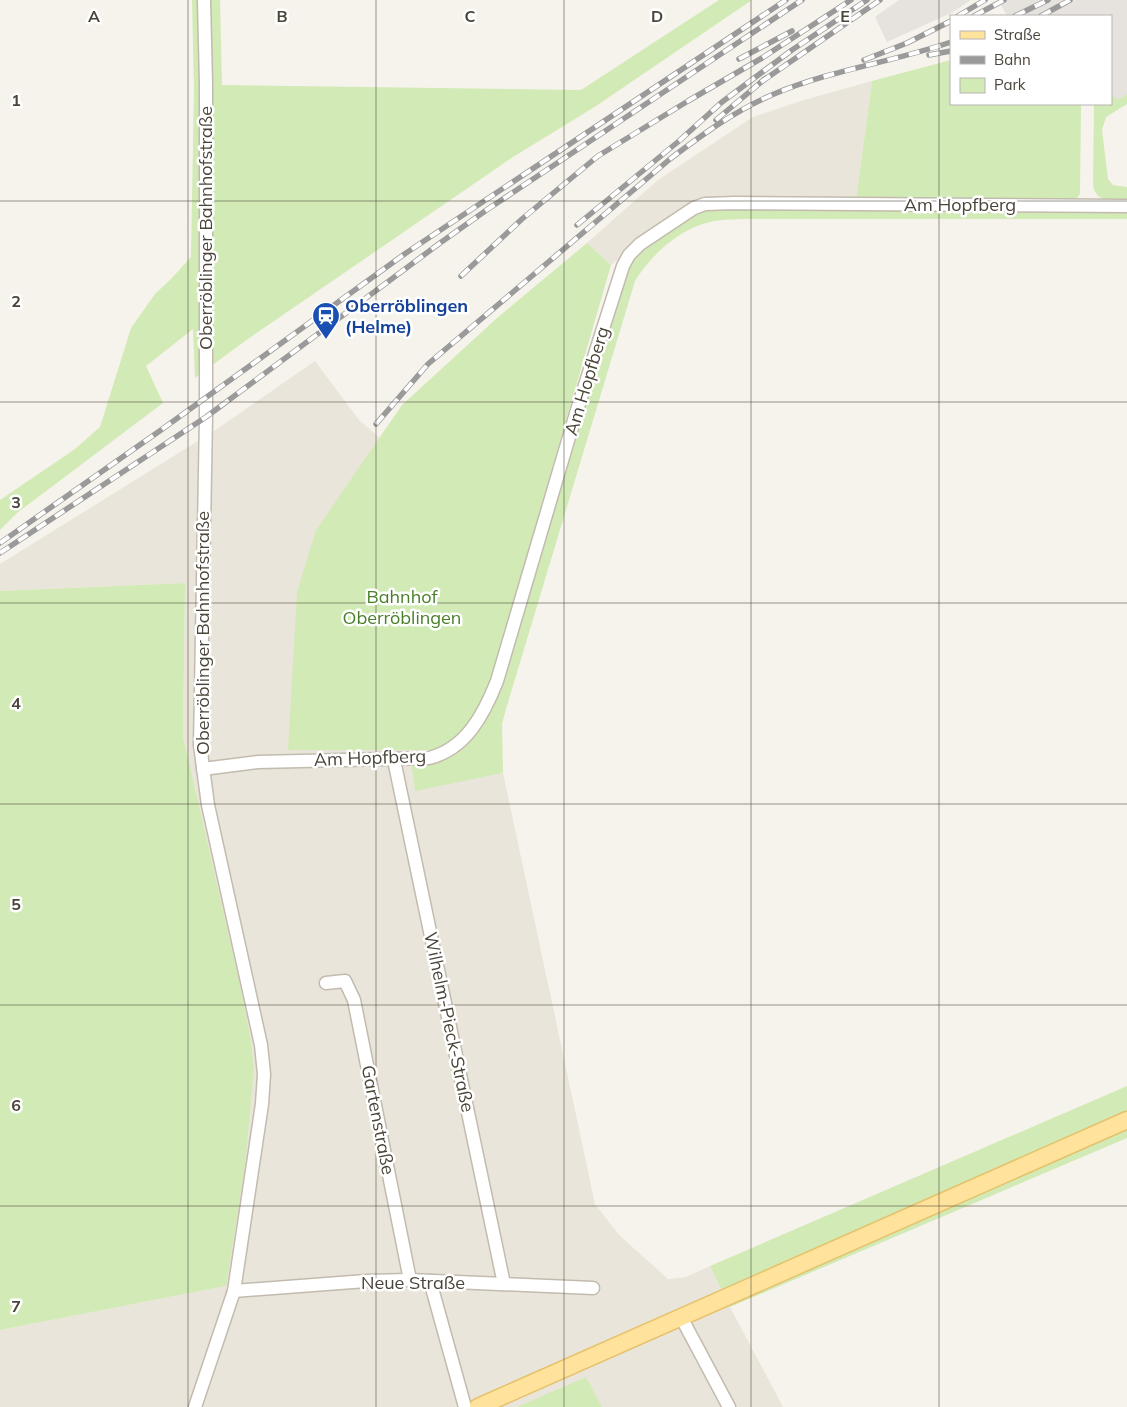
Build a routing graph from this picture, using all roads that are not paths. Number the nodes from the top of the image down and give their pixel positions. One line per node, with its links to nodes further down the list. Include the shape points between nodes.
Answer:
1 (204, 0): 4 (street, Oberröblinger Bahnhofstraße, via 206,417 200,745)
2 (1127, 206): 3 (street, Am Hopfberg, via 706,204 694,208 640,244 623,266 488,705 471,731 453,749 429,758)
3 (394, 760): 4 (street, Am Hopfberg, via 258,762); 9 (street, Wilhelm-Pieck-Straße)
4 (203, 770): 11 (street, Oberröblinger Bahnhofstraße, via 261,1045 264,1074)
5 (326, 983): 7 (street, Gartenstraße, via 345,981 354,1000)
6 (1127, 1120): 12 (main road)
7 (410, 1280): 8 (street, Neue Straße); 11 (street, Neue Straße)
8 (430, 1281): 9 (street, Neue Straße); 14 (street)
9 (504, 1284): 10 (street, Neue Straße)
10 (593, 1288)
11 (234, 1291): 13 (street, Oberröblinger Bahnhofstraße)
12 (681, 1317): 15 (main road); 16 (street)
13 (195, 1407)
14 (465, 1407)
15 (478, 1407)
16 (729, 1407)

